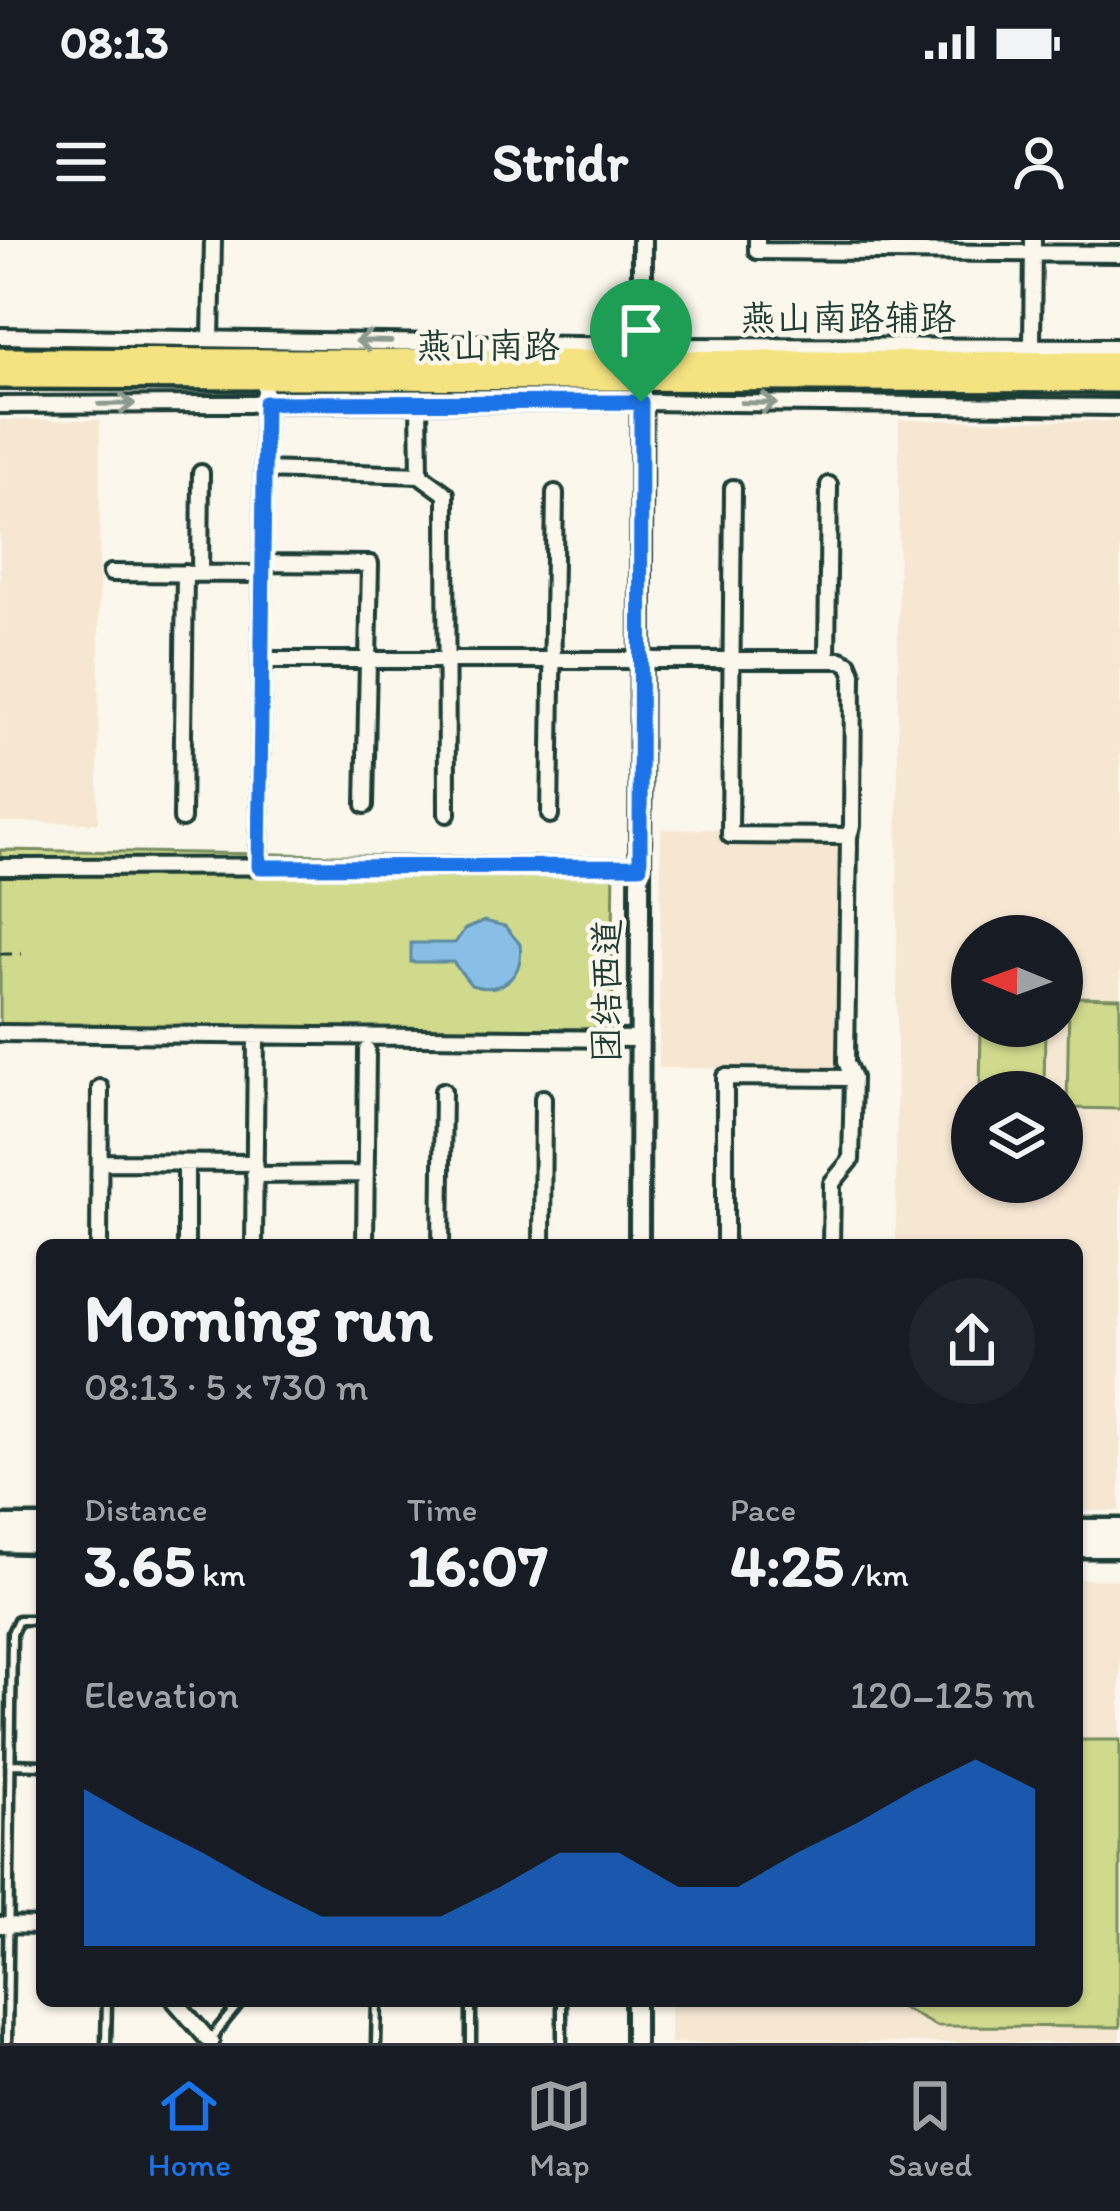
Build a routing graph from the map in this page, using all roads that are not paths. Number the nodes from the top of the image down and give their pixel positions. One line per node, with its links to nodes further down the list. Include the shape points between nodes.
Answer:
1 (213, 240): 9 (street)
2 (642, 240): 13 (street, 团结西道)
3 (757, 240): 4 (street, via 757,251)
4 (835, 246): 5 (street)
5 (933, 246): 6 (street)
6 (1033, 247): 7 (street); 10 (street)
7 (1120, 254)
8 (0, 336): 9 (street, 燕山南路辅路)
9 (211, 339): 13 (street, 燕山南路辅路, one-way to 9)
10 (1032, 347): 11 (street, 燕山南路辅路); 13 (street, 燕山南路辅路)
11 (1120, 347)
12 (0, 359): 13 (main road, 燕山南路)
13 (641, 362): 14 (main road, 燕山南路); 16 (main road, 燕山南路); 17 (main road, 燕山南路); 18 (street, 团结西道)
14 (1120, 362)
15 (0, 377): 16 (main road, 燕山南路)
16 (266, 378): 19 (street)
17 (1120, 381)
18 (641, 402): 20 (street); 22 (street, one-way to 22); 37 (street, 团结西道)
19 (265, 403): 20 (street); 21 (street, one-way to 19); 23 (street)
20 (419, 403): 25 (street)
21 (0, 405)
22 (1120, 406)
23 (264, 470): 25 (street); 29 (street)
24 (201, 472): 31 (street)
25 (421, 475): 35 (street, via 446,494)
26 (830, 485): 32 (street)
27 (733, 488): 38 (street)
28 (555, 493): 36 (street)
29 (263, 568): 31 (street); 33 (street); 34 (street, via 370,564)
30 (111, 573): 31 (street)
31 (192, 573): 42 (street)
32 (827, 659): 38 (street); 43 (street, via 841,659 853,674)
33 (262, 660): 34 (street); 46 (street)
34 (369, 660): 35 (street); 39 (street)
35 (447, 660): 36 (street); 40 (street)
36 (552, 660): 37 (street); 41 (street)
37 (640, 660): 38 (street); 44 (street, 团结西道)
38 (732, 660): 43 (street, via 730,835)
39 (365, 805)
40 (447, 814)
41 (550, 815)
42 (182, 819)
43 (849, 836): 51 (street, via 846,1062)
44 (640, 866): 46 (street); 49 (street, 团结西道)
45 (0, 867): 46 (street)
46 (259, 867)
47 (0, 1033): 48 (street)
48 (256, 1035): 49 (street); 57 (street)
49 (639, 1039): 65 (street, 团结西道)
50 (368, 1050): 58 (street)
51 (853, 1078): 66 (street, via 725,1077); 67 (street, via 851,1160 832,1183)
52 (100, 1088): 55 (street)
53 (443, 1090): 63 (street)
54 (543, 1098): 64 (street)
55 (100, 1162): 56 (street); 59 (street)
56 (186, 1163): 57 (street); 60 (street)
57 (254, 1169): 58 (street); 61 (street)
58 (366, 1174): 62 (street)
59 (99, 1239)
60 (185, 1239)
61 (254, 1239)
62 (365, 1239)
63 (442, 1239)
64 (542, 1239)
65 (639, 1239)
66 (724, 1239)
67 (831, 1239)
68 (0, 1526): 69 (main road)
69 (36, 1526)
70 (1083, 1529): 71 (main road)
71 (1120, 1529)
72 (0, 1543): 73 (main road)
73 (36, 1543)
74 (1083, 1547): 75 (main road)
75 (1120, 1547)
76 (36, 1620): 77 (lane, via 18,1620 12,1633)
77 (10, 1764): 78 (lane); 79 (lane)
78 (36, 1765)
79 (4, 1925): 80 (street); 89 (lane)
80 (36, 1925)
81 (107, 2007): 90 (lane)
82 (180, 2007): 88 (street)
83 (236, 2007): 88 (lane)
84 (377, 2007): 91 (lane)
85 (471, 2007): 92 (lane)
86 (562, 2007): 93 (lane)
87 (635, 2007): 94 (street)
88 (210, 2042)
89 (7, 2043)
90 (106, 2043)
91 (376, 2043)
92 (471, 2043)
93 (562, 2043)
94 (635, 2043)

